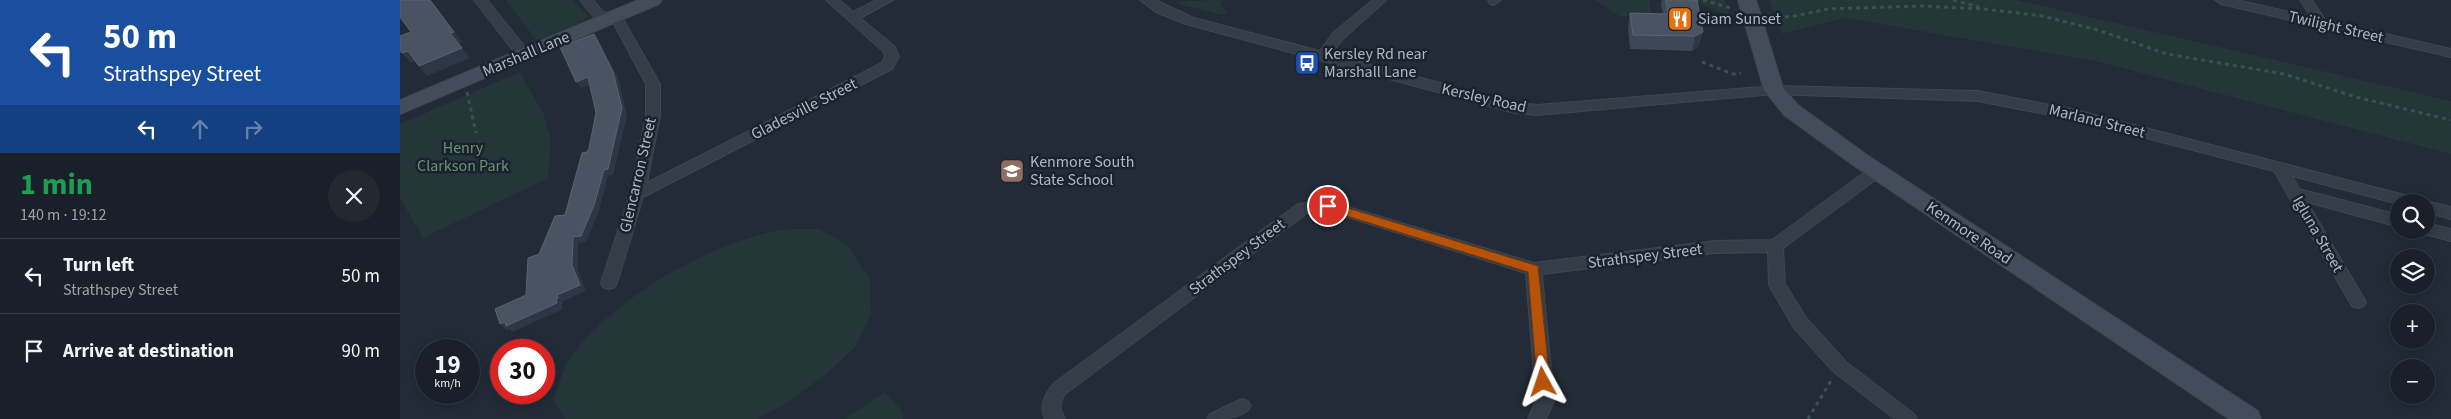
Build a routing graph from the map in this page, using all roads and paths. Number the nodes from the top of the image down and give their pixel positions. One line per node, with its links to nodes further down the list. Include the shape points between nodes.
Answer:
1 (480, 0): 18 (street)
2 (586, 0): 14 (street, via 598,16)
3 (653, 0): 14 (street, Marshall Lane)
4 (832, 0): 15 (street, Gladesville Street)
5 (887, 0): 15 (street)
6 (1146, 0): 19 (street, Kersley Road, via 1185,19)
7 (1380, 0): 19 (street, via 1338,36)
8 (1703, 0): 12 (path)
9 (1953, 0): 13 (path)
10 (2221, 0): 16 (street, Twilight Street)
11 (2306, 0): 16 (street)
12 (1748, 7): 13 (path, via 1790,17 1828,9 1921,6); 23 (street, Kenmore Road)
13 (1984, 9): 25 (path, via 2042,16 2098,30 2167,54 2284,74 2356,97)
14 (612, 17): 18 (street, Marshall Lane); 30 (street, Glencarron Street, via 619,22 653,84 653,115)
15 (852, 17): 30 (street, Gladesville Street, via 890,50 892,57 887,66)
16 (2321, 23): 17 (street, Twilight Street)
17 (2451, 53)
18 (524, 55): 24 (street, Marshall Lane)
19 (1323, 56): 23 (street, Kersley Road, via 1515,108 1537,110)
20 (1702, 62): 21 (path, via 1732,74)
21 (1741, 73)
22 (466, 87): 26 (path)
23 (1774, 90): 27 (street, Marland Street, via 1978,96 2076,115); 28 (street, Kenmore Road, via 1790,110)
24 (400, 108)
25 (2451, 120)
26 (476, 133)
27 (2279, 167): 29 (street, Igluna Street); 31 (street, Marland Street)
28 (1877, 171): 37 (street); 48 (street, Kenmore Road)
29 (2294, 193): 34 (street); 40 (street, Igluna Street)
30 (637, 194): 39 (street, Glencarron Street)
31 (2390, 196)
32 (2435, 209): 33 (street)
33 (2451, 213)
34 (2390, 219)
35 (2435, 231): 36 (street)
36 (2451, 235)
37 (1775, 246): 38 (street, Strathspey Street, via 1715,247); 41 (street, via 1777,285 1800,324)
38 (1534, 269): 43 (street, Strathspey Street, via 1328,206 1303,208 1059,389 1050,401 1052,415); 45 (street, via 1545,401)
39 (609, 283)
40 (2358, 302)
41 (1840, 366): 46 (path); 47 (street)
42 (1242, 406): 44 (street)
43 (1056, 419)
44 (1216, 419)
45 (1537, 419)
46 (1808, 419)
47 (1908, 419)
48 (2249, 419)

